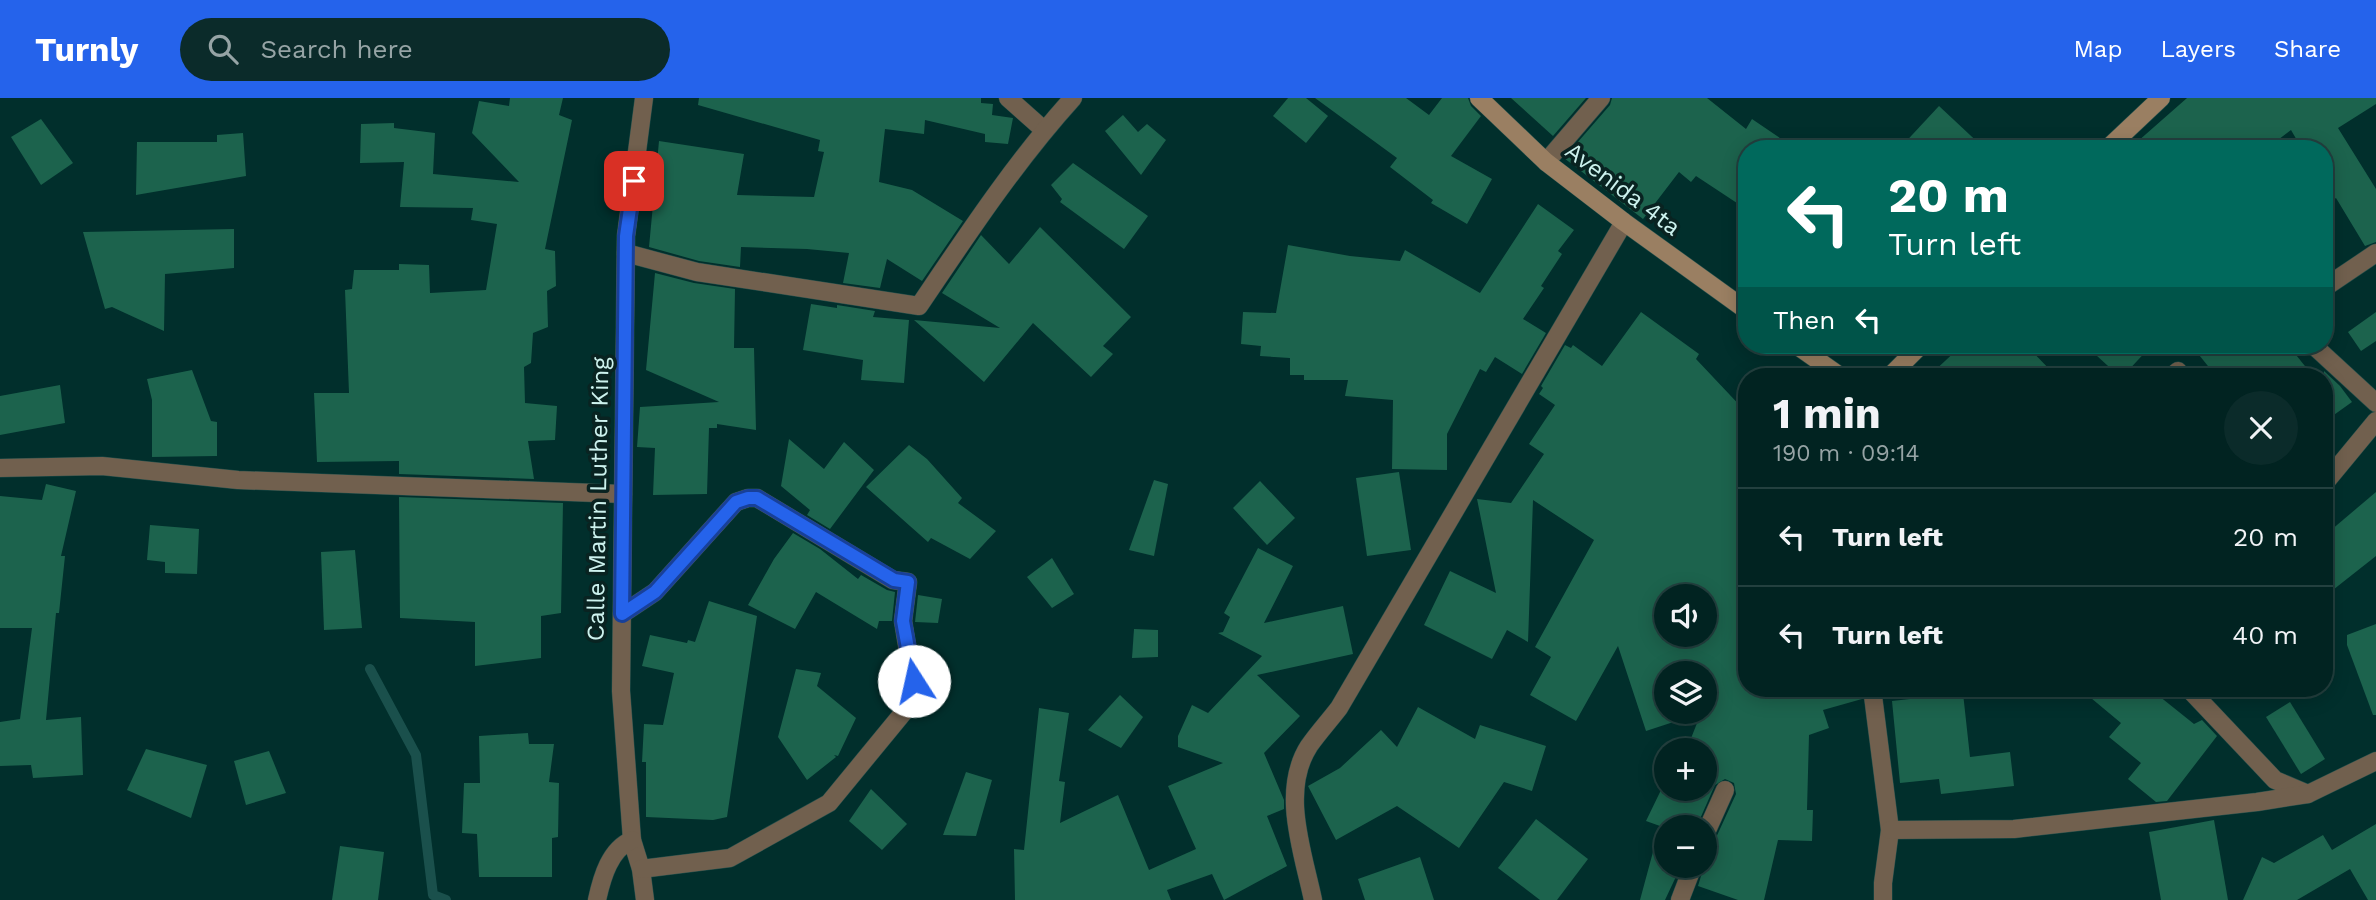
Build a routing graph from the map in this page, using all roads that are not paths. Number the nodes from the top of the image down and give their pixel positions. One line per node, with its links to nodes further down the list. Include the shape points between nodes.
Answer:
1 (644, 98): 11 (street, Calle Martin Luther King)
2 (1008, 98): 7 (street)
3 (1073, 98): 7 (street)
4 (1479, 98): 9 (street, Avenida 4ta)
5 (1601, 98): 9 (street)
6 (2161, 98): 8 (street)
7 (1044, 130): 11 (street, via 919,306 697,272)
8 (2116, 140)
9 (1546, 162): 10 (street, Avenida 4ta)
10 (1624, 222): 14 (street, Avenida 4ta); 38 (street, via 1339,708 1308,747 1295,784 1295,814)
11 (626, 253): 24 (street, Calle Martin Luther King)
12 (2376, 253): 13 (street)
13 (2333, 282)
14 (1738, 304)
15 (1809, 354): 18 (street)
16 (1912, 354): 19 (street)
17 (2324, 354): 20 (street)
18 (1829, 368)
19 (1898, 368)
20 (2376, 403)
21 (2376, 421): 23 (street)
22 (0, 468): 24 (street, via 102,466 238,480)
23 (2333, 473)
24 (623, 494): 25 (street, Calle Martin Luther King)
25 (622, 614): 33 (street, Calle Martin Luther King, via 621,691); 34 (street, via 655,592 736,502 748,498 757,498 894,580 908,582 903,621 914,681 903,713 829,803 730,858)
26 (1873, 697): 32 (street)
27 (2197, 697): 30 (street, via 2275,780)
28 (2376, 761): 30 (street)
29 (1725, 790): 31 (street)
30 (2308, 793): 32 (street, via 2014,829)
31 (1714, 815)
32 (1890, 830): 40 (street)
33 (632, 840): 34 (street, Calle Martin Luther King); 36 (street, via 620,845 612,856)
34 (641, 869): 37 (street, Calle Martin Luther King)
35 (1688, 878): 39 (street)
36 (597, 900)
37 (645, 900)
38 (1313, 900)
39 (1680, 900)
40 (1883, 900)

